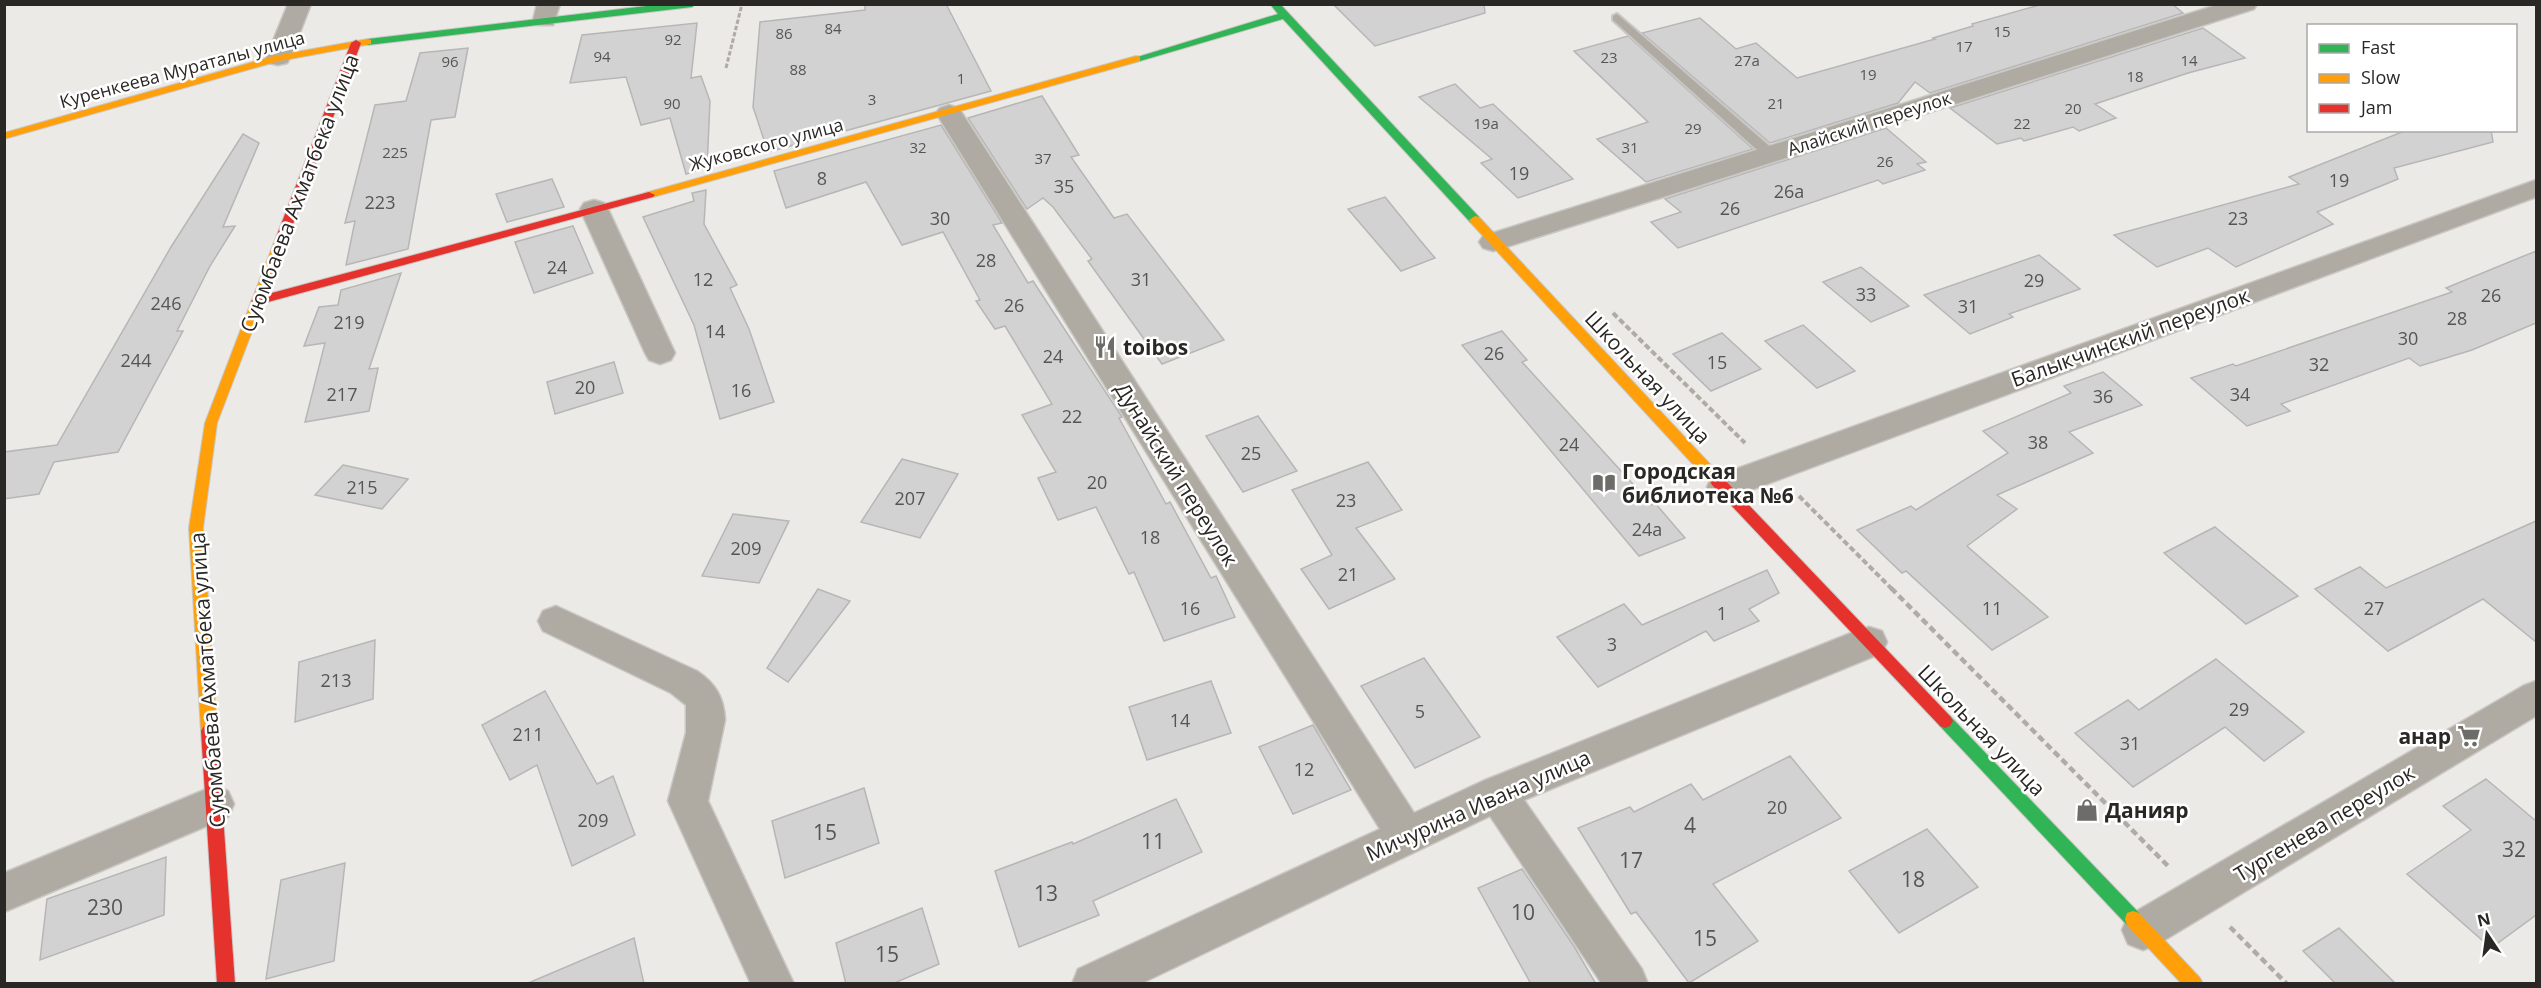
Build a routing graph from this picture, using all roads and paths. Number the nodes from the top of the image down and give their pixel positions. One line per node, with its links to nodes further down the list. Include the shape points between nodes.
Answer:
1 (300, 4): 9 (street)
2 (692, 4): 6 (street, Куренкеева Мураталы улица)
3 (742, 4): 10 (path)
4 (2246, 4): 13 (street, Алайский переулок)
5 (1278, 10): 11 (street, Жуковского улица); 16 (street, Школьная улица)
6 (547, 12): 8 (street, Куренкеева Мураталы улица)
7 (1617, 18): 13 (lane)
8 (356, 43): 9 (street, Куренкеева Мураталы улица); 17 (street, Суюмбаева Ахматбека улица)
9 (278, 58): 12 (street, Куренкеева Мураталы улица)
10 (726, 68)
11 (949, 113): 15 (street, Жуковского улица); 25 (street, Дунайский переулок)
12 (4, 136)
13 (1770, 154): 16 (street, Алайский переулок)
14 (2536, 188): 19 (street, Балыкчинский переулок)
15 (594, 209): 17 (street, Жуковского улица); 18 (street)
16 (1493, 242): 19 (street, Школьная улица)
17 (257, 301): 24 (street, Суюмбаева Ахматбека улица, via 211,423 196,528)
18 (660, 353)
19 (1723, 487): 21 (street, Школьная улица)
20 (556, 621): 30 (street, via 684,682 702,696 708,718 688,786 688,801)
21 (1869, 642): 23 (street, Мичурина Ивана улица); 27 (street, Школьная улица)
22 (2536, 697): 27 (street, Тургенева переулок)
23 (1497, 793): 25 (street, Мичурина Ивана улица); 31 (street)
24 (214, 804): 26 (street); 29 (street, Суюмбаева Ахматбека улица)
25 (1406, 835): 28 (street, Мичурина Ивана улица)
26 (4, 893)
27 (2143, 930): 32 (street, Школьная улица)
28 (1118, 978)
29 (226, 984)
30 (773, 984)
31 (1627, 984)
32 (2194, 984)

